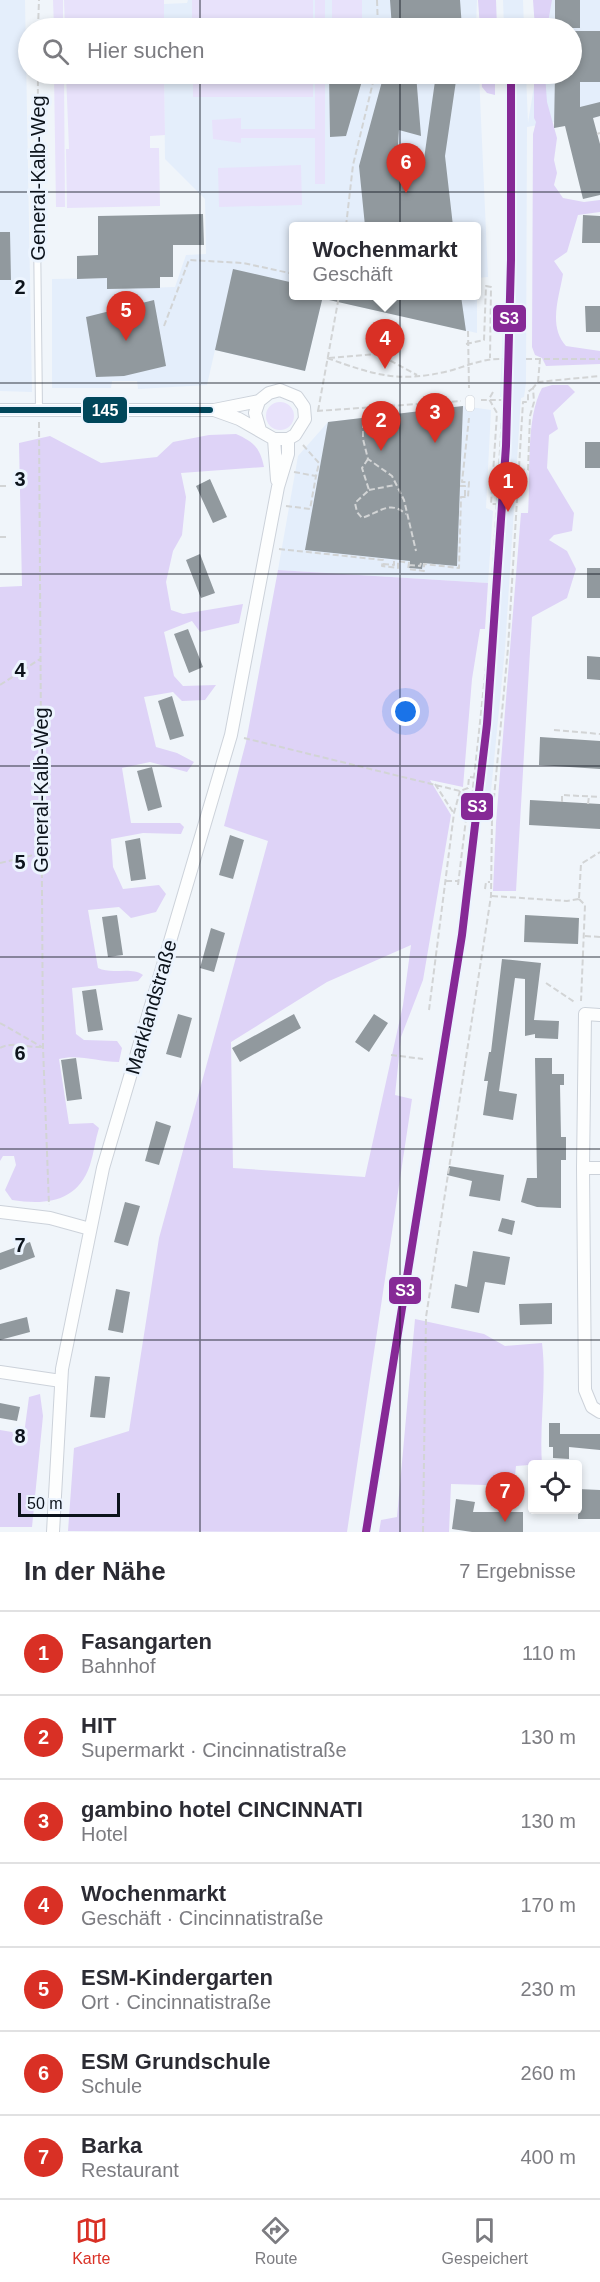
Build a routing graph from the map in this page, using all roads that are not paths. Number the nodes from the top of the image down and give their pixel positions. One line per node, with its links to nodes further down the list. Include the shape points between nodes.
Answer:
1 (37, 231): 4 (lane, General-Kalb-Weg)
2 (260, 400): 5 (street); 6 (street, via 255,413); 8 (street, via 274,391 286,391 301,401 305,413 300,430)
3 (0, 410): 4 (street)
4 (39, 410): 5 (street)
5 (214, 410): 6 (street)
6 (260, 430): 7 (street)
7 (274, 439): 8 (street); 9 (street, Marklandstraße)
8 (288, 439): 9 (street, Marklandstraße, via 288,454)
9 (278, 487): 14 (street, Marklandstraße, via 231,735 103,1168)
10 (600, 1015): 11 (street, via 585,1014)
11 (583, 1168): 12 (street); 17 (street, via 585,1390)
12 (600, 1168)
13 (0, 1212): 14 (street, via 50,1218)
14 (90, 1229): 16 (street, Marklandstraße)
15 (0, 1372): 16 (street)
16 (61, 1381): 18 (street, Marklandstraße)
17 (596, 1410)
18 (53, 1532)

